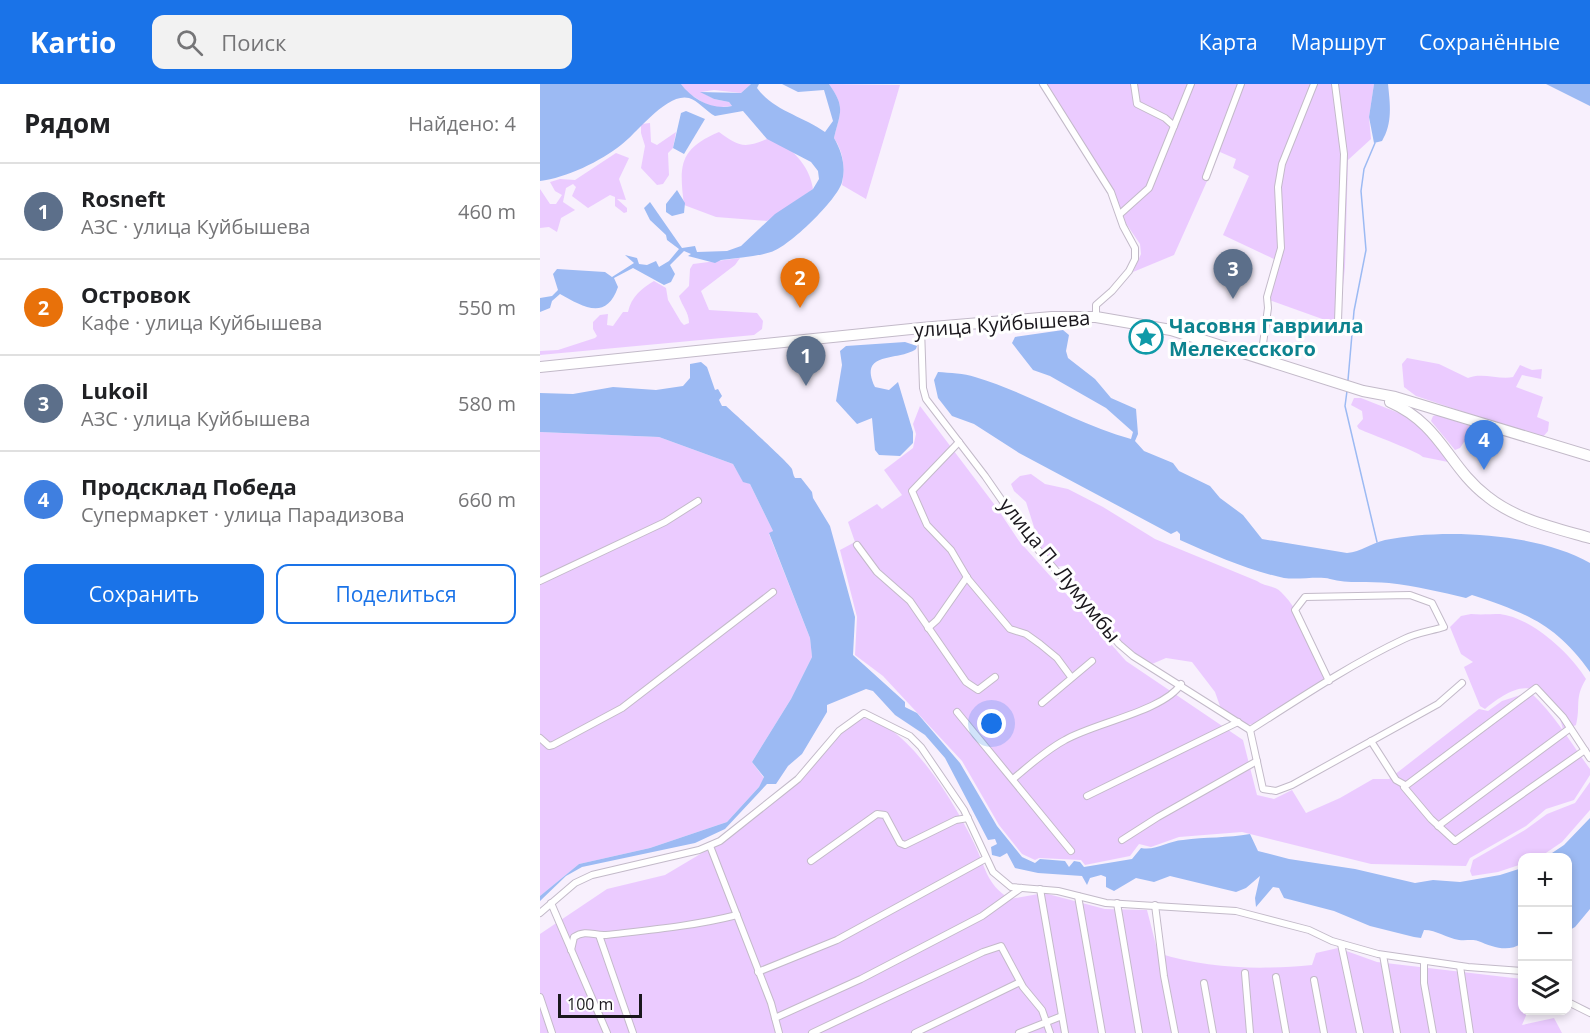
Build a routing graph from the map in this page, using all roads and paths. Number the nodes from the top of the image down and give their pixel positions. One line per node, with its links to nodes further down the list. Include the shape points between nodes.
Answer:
1 (1043, 84): 9 (street, via 1111,192)
2 (1134, 84): 7 (street, via 1137,104)
3 (1191, 84): 7 (street)
4 (1241, 84): 8 (street)
5 (1314, 84): 13 (street, via 1290,138 1279,178 1281,248 1267,297)
6 (1335, 84): 11 (street, via 1344,163)
7 (1174, 126): 9 (street, via 1149,188)
8 (1206, 177)
9 (1120, 214): 10 (street, via 1135,248 1135,259 1125,277 1096,305)
10 (1096, 317): 12 (highway, улица Куйбышева); 13 (highway, улица Куйбышева, via 1171,330)
11 (1338, 321)
12 (921, 328): 14 (highway, улица Куйбышева); 16 (street, улица П. Лумумбы, via 926,399)
13 (1261, 358): 15 (highway, улица Куйбышева)
14 (540, 367)
15 (1367, 392): 17 (highway, улица Куйбышева); 19 (highway, via 1407,409 1423,421 1487,497 1533,522)
16 (958, 441): 21 (street, via 915,487 912,496 923,520 951,550); 30 (street, улица П. Лумумбы, via 1028,538 1119,644)
17 (1590, 456)
18 (698, 501): 22 (street, via 665,522)
19 (1590, 538)
20 (857, 545): 24 (street, via 877,572 910,601)
21 (967, 577): 24 (street); 27 (street, via 1010,629 1040,644)
22 (540, 581)
23 (773, 592): 36 (street, via 622,708 553,746)
24 (928, 628): 26 (street, via 958,673 976,690)
25 (1092, 661): 27 (street)
26 (995, 677)
27 (1071, 677): 31 (street)
28 (1329, 681): 28 (street, via 1406,638 1444,627 1432,603 1410,595 1305,597 1295,610); 35 (street)
29 (1462, 683): 37 (street, via 1438,704)
30 (1180, 684): 33 (street, улица П. Лумумбы); 41 (street, via 1161,702 1065,739)
31 (1042, 703)
32 (957, 712): 41 (street)
33 (1238, 722): 35 (street, улица П. Лумумбы); 43 (street)
34 (1569, 729): 38 (street); 42 (street, via 1536,688); 45 (street)
35 (1250, 730): 40 (street)
36 (540, 738)
37 (1371, 741): 40 (street, via 1276,791 1263,789); 42 (street, via 1396,780)
38 (1585, 750): 39 (street); 45 (street, via 1460,839 1455,841)
39 (1590, 758)
40 (1257, 761): 46 (street)
41 (1013, 779): 48 (street)
42 (1405, 785): 45 (street)
43 (1087, 796)
44 (968, 818): 47 (street, via 915,740 864,712 839,731 798,779); 49 (street); 50 (street, via 905,845 900,843 885,815 878,814)
45 (1438, 826)
46 (1122, 840)
47 (710, 846): 54 (street, via 592,875); 58 (street)
48 (1071, 851)
49 (985, 859): 51 (street, via 1000,880); 66 (street, via 837,940)
50 (811, 861)
51 (1022, 888): 52 (street); 76 (street, via 963,926)
52 (1040, 889): 53 (street); 75 (street)
53 (1078, 896): 55 (street); 87 (street)
54 (551, 903): 57 (street); 61 (street)
55 (1117, 903): 56 (street); 88 (street)
56 (1155, 905): 60 (street, via 1236,911 1309,930); 89 (street)
57 (540, 913)
58 (737, 915): 59 (street); 66 (street)
59 (598, 935): 61 (street, via 579,934 574,937); 80 (street)
60 (1341, 944): 62 (street); 94 (street)
61 (571, 950): 79 (street)
62 (1383, 955): 63 (street); 95 (street)
63 (1424, 962): 64 (street); 96 (street)
64 (1460, 966): 65 (street); 97 (street)
65 (1518, 971)
66 (759, 972): 76 (street)
67 (1245, 973): 91 (street)
68 (1276, 977): 92 (street)
69 (1314, 980): 93 (street)
70 (1020, 982): 77 (street); 82 (street, via 1001,946 995,947); 83 (street)
71 (1204, 983): 90 (street)
72 (540, 997): 78 (street)
73 (1572, 1004): 74 (street)
74 (1590, 1013)
75 (1062, 1017): 77 (street); 86 (street)
76 (775, 1018): 81 (street)
77 (1047, 1022): 84 (street); 85 (street)
78 (552, 1033)
79 (607, 1033)
80 (633, 1033)
81 (779, 1033)
82 (812, 1033)
83 (915, 1033)
84 (1019, 1033)
85 (1050, 1033)
86 (1065, 1033)
87 (1102, 1033)
88 (1139, 1033)
89 (1175, 1033)
90 (1213, 1033)
91 (1250, 1033)
92 (1286, 1033)
93 (1324, 1033)
94 (1360, 1033)
95 (1397, 1033)
96 (1433, 1033)
97 (1470, 1033)

